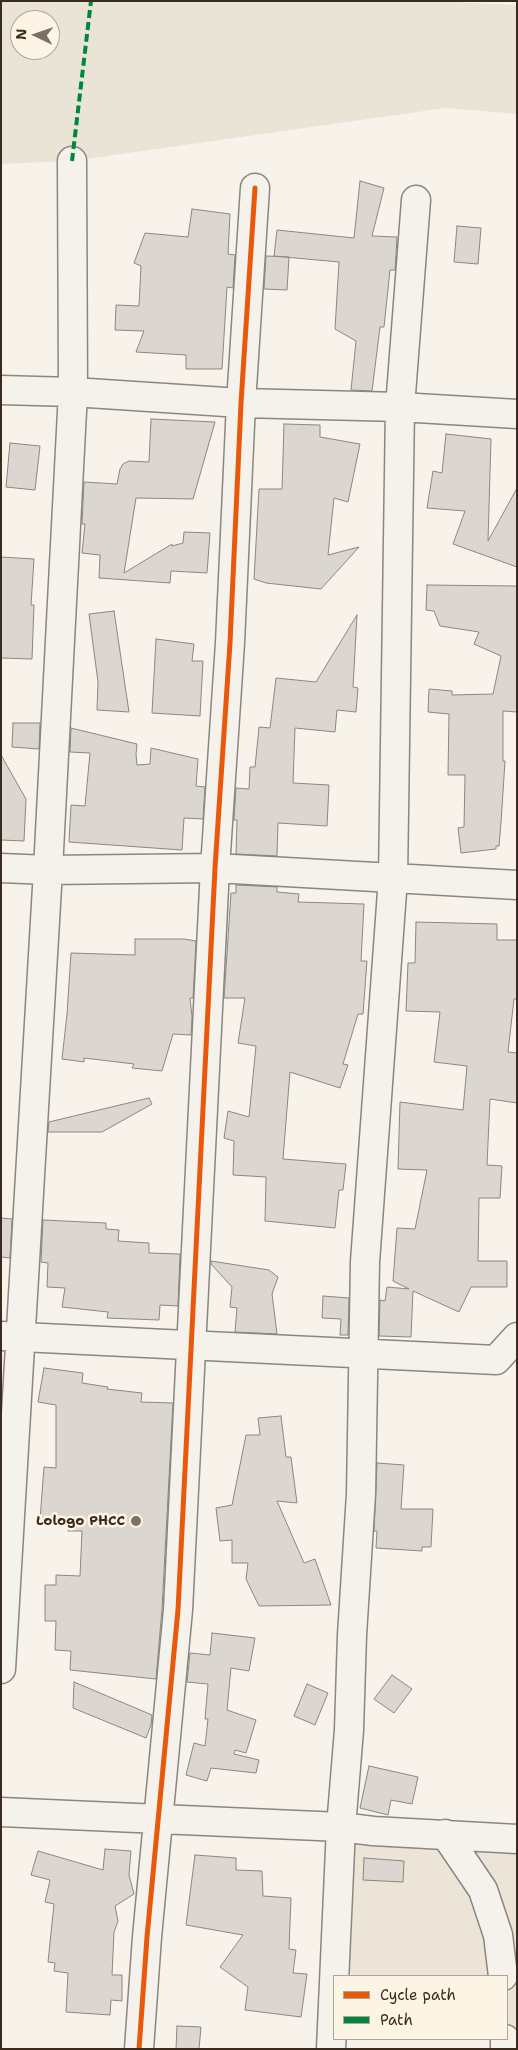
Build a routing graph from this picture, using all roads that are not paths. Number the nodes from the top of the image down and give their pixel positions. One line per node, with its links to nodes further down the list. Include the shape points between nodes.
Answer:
1 (72, 161): 5 (street)
2 (255, 188): 6 (street)
3 (416, 200): 7 (street)
4 (1, 390): 5 (street)
5 (73, 392): 6 (street); 11 (street)
6 (241, 403): 7 (street); 10 (street)
7 (400, 407): 8 (street); 12 (street)
8 (517, 414)
9 (1, 868): 11 (street)
10 (216, 868): 11 (street); 12 (street); 16 (street)
11 (48, 870): 14 (street)
12 (393, 878): 13 (street); 17 (street, via 365,1262)
13 (517, 885)
14 (11, 1336): 16 (street); 18 (street)
15 (517, 1337): 17 (street, via 496,1360)
16 (192, 1345): 17 (street); 20 (street, via 178,1610)
17 (364, 1354): 21 (street, via 361,1494)
18 (1, 1669)
19 (1, 1812): 20 (street)
20 (159, 1819): 21 (street); 27 (street)
21 (341, 1827): 22 (street); 24 (street)
22 (445, 1834): 23 (street); 25 (street, via 483,1890 498,1935)
23 (517, 1839)
24 (334, 1975)
25 (503, 1975)
26 (333, 2005): 28 (street)
27 (139, 2049)
28 (331, 2049)

